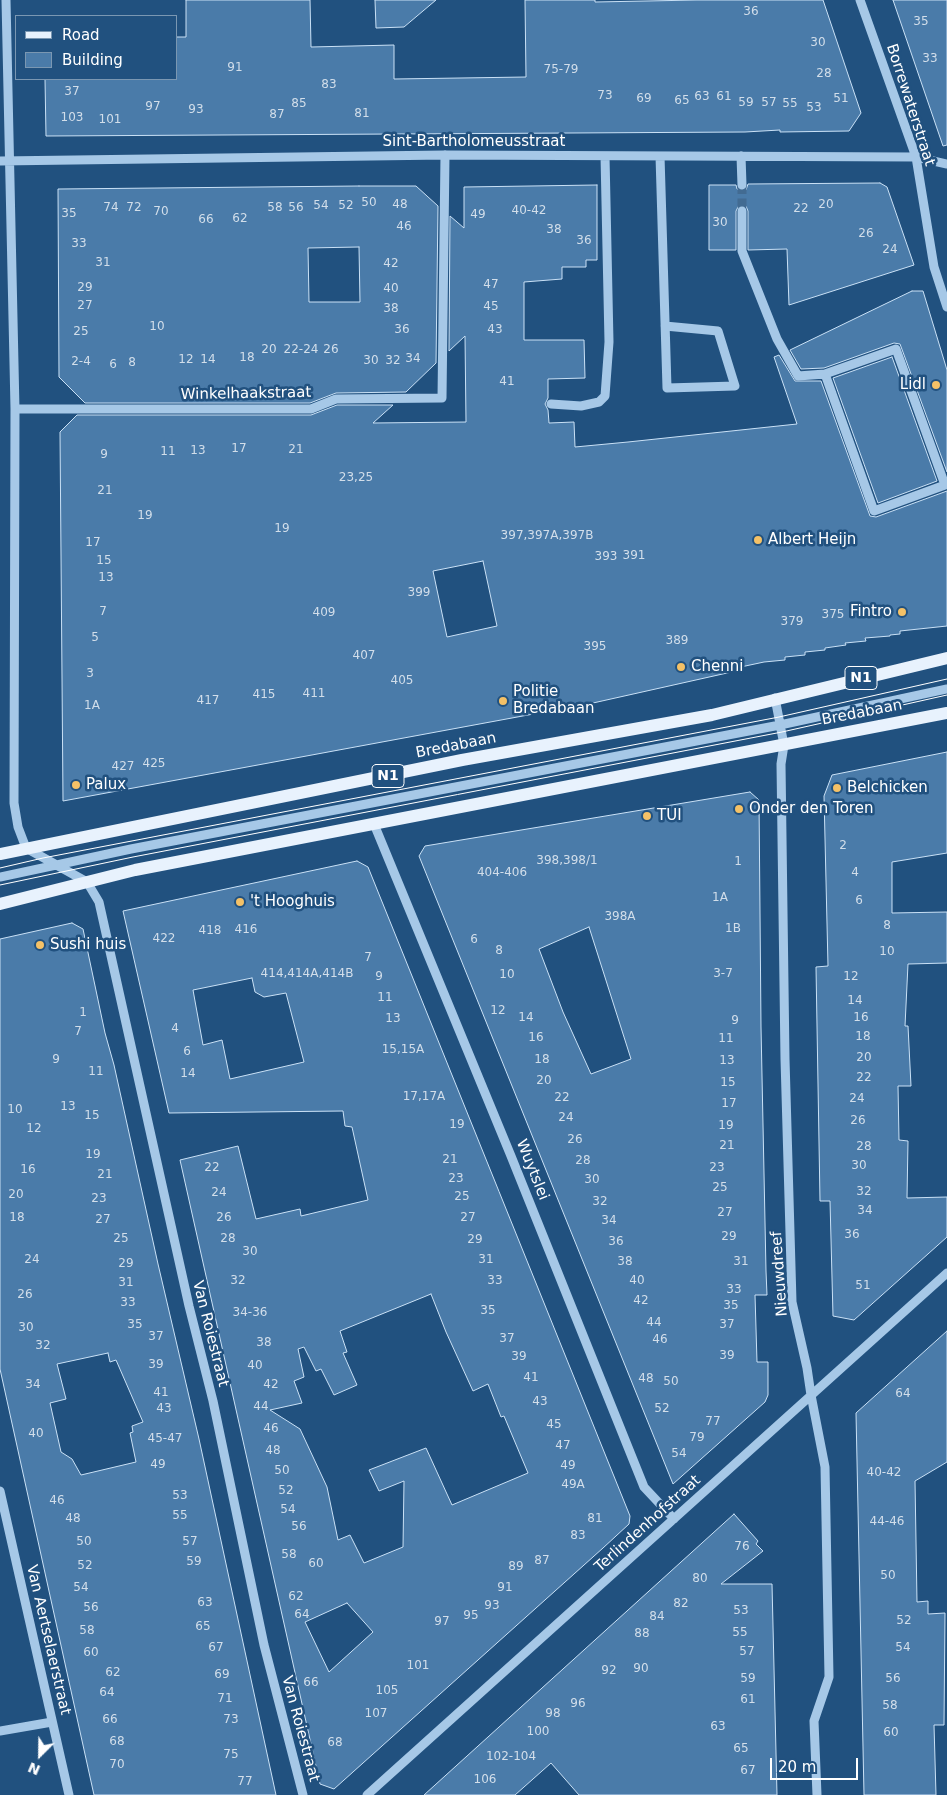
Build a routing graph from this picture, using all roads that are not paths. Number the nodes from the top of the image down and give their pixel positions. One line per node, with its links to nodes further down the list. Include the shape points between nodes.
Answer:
1 (6, 0): 8 (street)
2 (860, 0): 7 (street, Borrewaterstraat)
3 (445, 155): 4 (street, Sint-Bartholomeusstraat); 8 (street, Sint-Bartholomeusstraat); 16 (street, Winkelhaakstraat, via 442,398 336,399 311,409)
4 (605, 156): 5 (street, Sint-Bartholomeusstraat); 15 (street, via 609,342 605,396 599,402 581,406)
5 (660, 156): 6 (street, Sint-Bartholomeusstraat); 13 (street)
6 (741, 156): 7 (street, Sint-Bartholomeusstraat); 10 (street)
7 (916, 157): 9 (street, Sint-Bartholomeusstraat); 12 (street, Borrewaterstraat, via 934,267)
8 (4, 161): 16 (street)
9 (947, 164)
10 (742, 185)
11 (742, 211): 14 (street, via 742,251 777,339 798,376)
12 (947, 307)
13 (666, 326): 13 (street, via 667,388 735,386 718,331)
14 (825, 374): 14 (street, via 874,511 945,485 896,349)
15 (551, 404)
16 (15, 409): 24 (street, via 14,803)
17 (947, 658): 19 (main road, Bredabaan / N1)
18 (947, 689): 21 (street)
19 (775, 698): 21 (street); 24 (main road, Bredabaan / N1, via 712,715 462,760)
20 (947, 713): 22 (main road, Bredabaan)
21 (780, 724): 22 (street); 26 (street)
22 (784, 745): 23 (main road, Bredabaan); 31 (street, Nieuwdreef, via 781,764 785,1059 792,1302)
23 (374, 824): 28 (main road, Bredabaan); 33 (street, Wuytslei, via 644,1487)
24 (26, 848): 25 (main road, Bredabaan / N1); 26 (street)
25 (0, 854)
26 (54, 864): 27 (street); 28 (street)
27 (0, 877)
28 (87, 882): 29 (main road, Bredabaan); 37 (street, Van Roiestraat, via 99,902 213,1401 264,1645)
29 (0, 904)
30 (947, 1273): 31 (street, Terlindenhofstraat)
31 (811, 1395): 33 (street, Terlindenhofstraat); 39 (street, Nieuwdreef, via 825,1467 829,1677 814,1721)
32 (0, 1491): 34 (street, Van Aertselaerstraat)
33 (674, 1519): 38 (street, Terlindenhofstraat)
34 (52, 1722): 35 (street); 36 (street, Van Aertselaerstraat)
35 (0, 1731)
36 (69, 1795)
37 (303, 1795)
38 (367, 1795)
39 (817, 1795)

